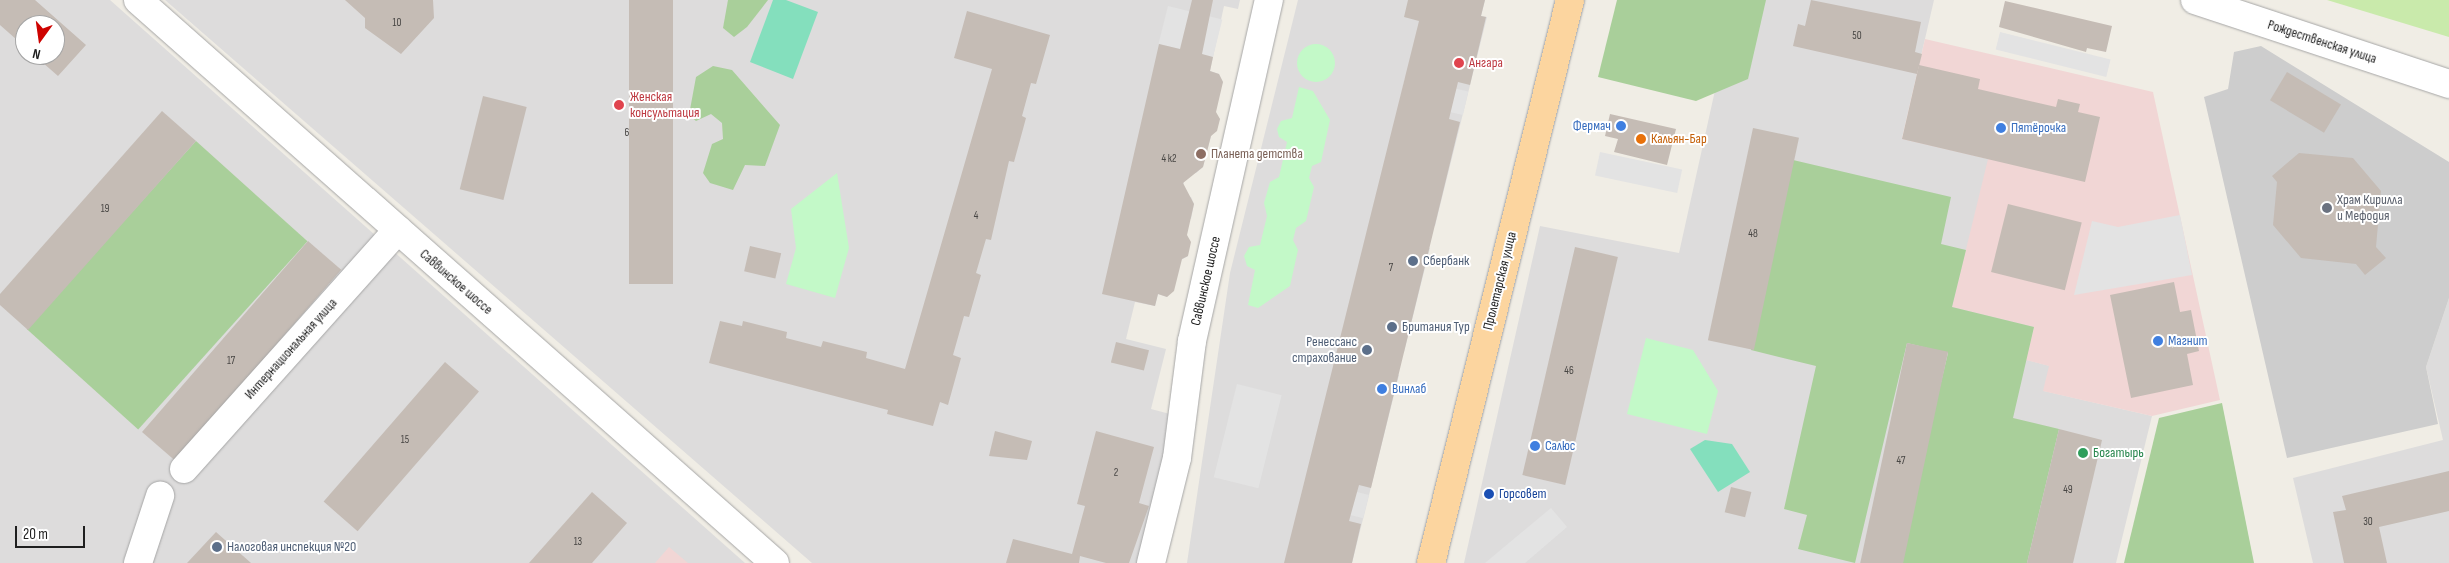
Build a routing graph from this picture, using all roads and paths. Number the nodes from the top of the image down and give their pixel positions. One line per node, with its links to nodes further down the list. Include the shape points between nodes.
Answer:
1 (138, 0): 6 (street, Саввинское шоссе)
2 (1268, 0): 11 (street, Саввинское шоссе, via 1192,341 1177,458)
3 (1570, 0): 12 (main road, Пролетарская улица)
4 (2195, 0): 5 (street, Рождественская улица)
5 (2449, 84)
6 (398, 230): 7 (street, Интернациональная улица); 10 (street, Саввинское шоссе)
7 (184, 469)
8 (160, 496): 9 (street)
9 (138, 563)
10 (775, 563)
11 (1150, 563)
12 (1431, 563)

